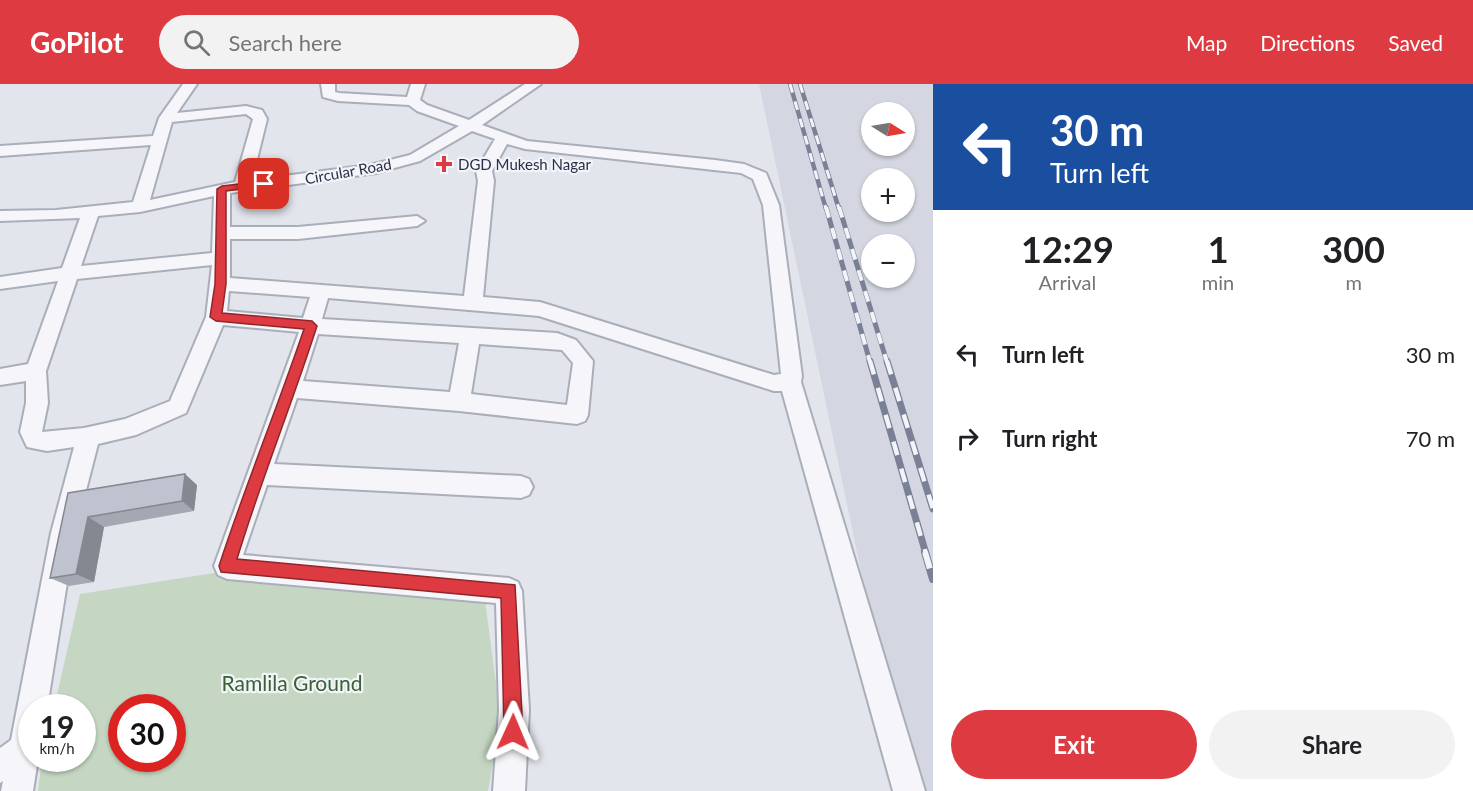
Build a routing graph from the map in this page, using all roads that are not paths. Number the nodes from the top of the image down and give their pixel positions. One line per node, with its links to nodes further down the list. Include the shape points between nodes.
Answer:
1 (190, 84): 6 (street)
2 (328, 84): 5 (street, via 328,94 338,97)
3 (418, 84): 5 (street)
4 (534, 84): 7 (street, Circular Road)
5 (413, 101): 7 (street, via 434,114)
6 (166, 118): 9 (street); 11 (street, via 246,110 257,113 260,119)
7 (471, 127): 8 (street); 11 (street, Circular Road, via 415,158 371,170)
8 (503, 138): 23 (street, via 484,171); 29 (street, via 546,148 744,169 760,176 771,205)
9 (160, 140): 10 (street); 13 (street)
10 (0, 151)
11 (242, 187): 12 (street, Circular Road)
12 (222, 189): 13 (street, Circular Road); 17 (street)
13 (140, 207): 14 (street, Circular Road)
14 (91, 212): 15 (street, Circular Road); 19 (street)
15 (0, 216)
16 (417, 221): 17 (street, via 298,233)
17 (221, 233): 18 (street)
18 (220, 258): 19 (street); 21 (street)
19 (70, 273): 20 (street); 27 (street)
20 (0, 283)
21 (220, 284): 22 (street); 24 (street)
22 (321, 291): 23 (street); 25 (street)
23 (473, 302): 29 (street, via 540,309 774,383)
24 (216, 317): 25 (street); 32 (street, via 178,407 128,428)
25 (312, 326): 26 (street); 30 (street)
26 (471, 334): 31 (street); 31 (street, via 569,345 583,362 577,415)
27 (36, 371): 28 (street); 32 (street, via 37,403 31,432 35,440 43,443 72,436)
28 (0, 377)
29 (790, 382): 38 (street)
30 (290, 389): 31 (street); 33 (street)
31 (459, 402)
32 (84, 438): 35 (street, via 87,442)
33 (256, 474): 34 (street); 37 (street, via 227,566 509,591 514,710)
34 (521, 487)
35 (12, 758): 36 (street)
36 (17, 791)
37 (509, 791)
38 (909, 791)

